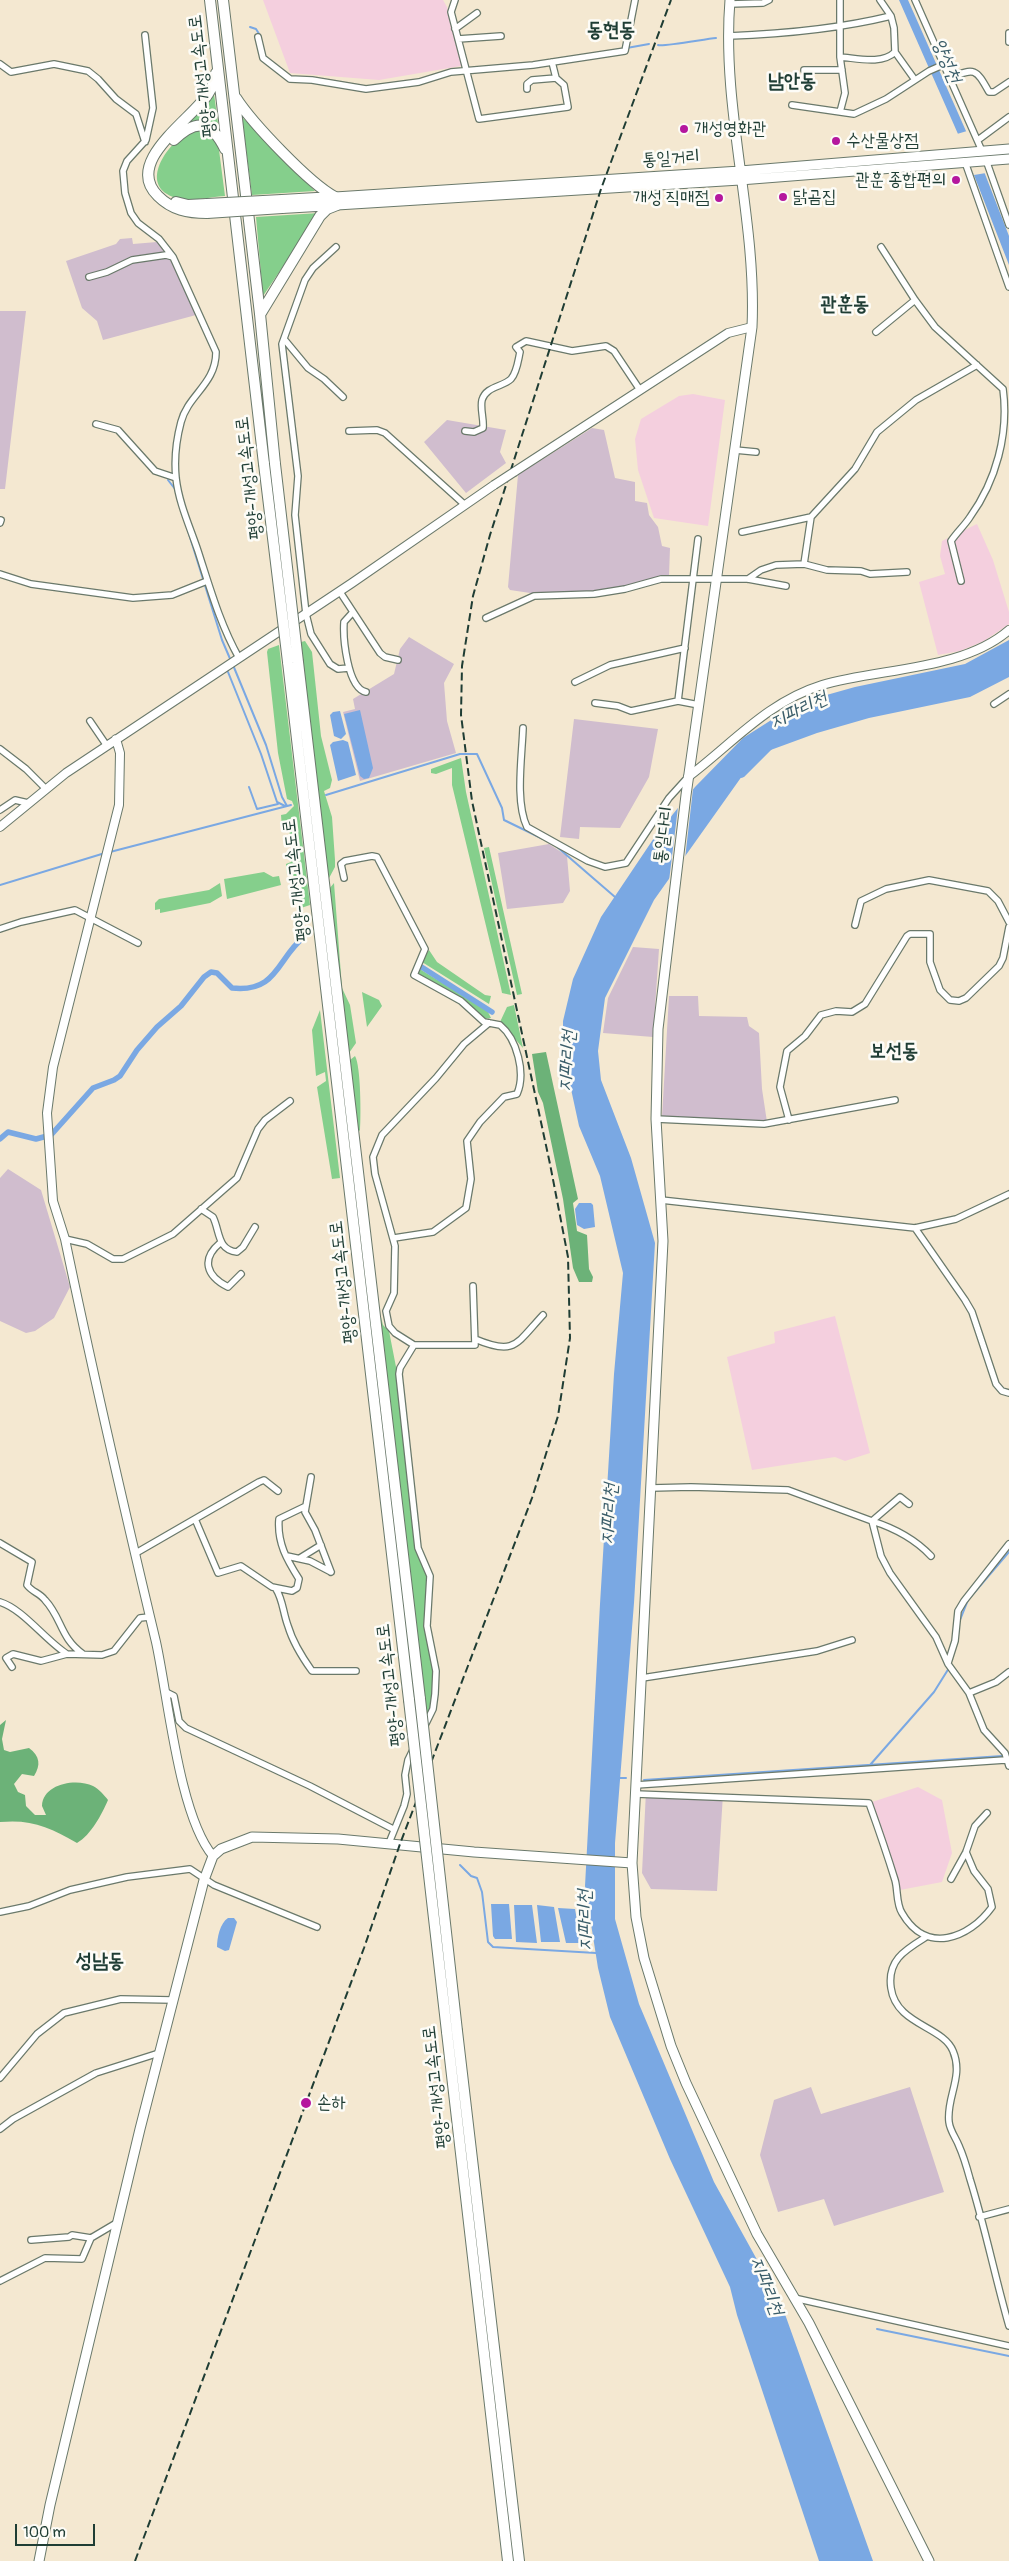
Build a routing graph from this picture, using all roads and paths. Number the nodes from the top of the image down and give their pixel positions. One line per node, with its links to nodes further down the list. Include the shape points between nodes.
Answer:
1 (210, 0): 26 (highway, 평양-개성고속도로)
2 (223, 0): 35 (highway, 평양-개성고속도로)
3 (454, 0): 13 (street, via 451,12)
4 (635, 0): 23 (street, via 626,47)
5 (769, 0): 9 (street, via 763,3)
6 (840, 0): 12 (street)
7 (880, 0): 11 (street)
8 (915, 0): 25 (street)
9 (730, 2): 18 (main road, 통일다리)
10 (477, 13): 13 (street)
11 (891, 16): 12 (street); 21 (street)
12 (839, 27): 18 (street); 22 (street)
13 (456, 29): 19 (street)
14 (1008, 33): 20 (street)
15 (145, 35): 40 (street, via 153,108 149,133)
16 (258, 36): 27 (street, via 263,58 290,79 374,89 419,82)
17 (501, 36): 19 (street)
18 (728, 36): 47 (main road, 통일다리)
19 (458, 39): 27 (street)
20 (1009, 42)
21 (895, 52): 22 (street, via 877,60); 32 (street)
22 (840, 57): 29 (street)
23 (552, 62): 27 (street); 30 (street)
24 (0, 64): 40 (street, via 12,72 54,64 88,71 136,114)
25 (942, 65): 31 (street); 32 (street)
26 (218, 67): 43 (highway, 평양-개성고속도로); 49 (highway, via 208,95 158,149 148,175 150,187 167,204 184,211)
27 (466, 68): 30 (street, via 479,119 568,107 564,85)
28 (804, 70): 29 (street)
29 (842, 70): 37 (street, via 845,93)
30 (556, 78): 34 (street, via 530,81)
31 (950, 78): 33 (street, via 966,70 973,71 980,74 989,92); 39 (street)
32 (915, 80): 37 (street, via 854,114)
33 (1009, 82)
34 (527, 89)
35 (234, 96): 48 (highway, via 252,120); 57 (highway, 평양-개성고속도로)
36 (792, 105): 37 (street)
37 (840, 112)
38 (1009, 117): 39 (street)
39 (978, 140): 42 (street)
40 (144, 142): 53 (street, via 127,160 123,171 125,193 138,223 159,239)
41 (1009, 150): 42 (main road, 통일거리)
42 (982, 151): 47 (main road, 통일거리)
43 (228, 155): 49 (highway, via 212,130 198,124 179,135 156,161 153,179 160,192 181,204); 70 (highway, 평양-개성고속도로)
44 (1009, 159): 45 (main road, 통일거리)
45 (986, 160): 46 (main road, 통일거리); 50 (street)
46 (965, 162): 47 (main road, 통일거리); 55 (street)
47 (740, 176): 48 (main road, 통일거리); 58 (main road, 통일다리, via 753,294)
48 (336, 201): 49 (highway, bridge); 57 (highway, via 320,216)
49 (207, 208)
50 (1009, 225)
51 (336, 247): 60 (street, via 305,280)
52 (881, 247): 56 (street)
53 (173, 257): 54 (street, via 166,255 132,260); 71 (street, via 216,352 213,374 182,418 176,442)
54 (88, 277)
55 (1009, 286)
56 (915, 300): 59 (street); 61 (street, via 935,327)
57 (260, 314): 70 (highway, 평양-개성고속도로)
58 (752, 327): 63 (street, via 728,333); 68 (main road, 통일다리)
59 (876, 332)
60 (284, 339): 64 (street, via 308,368 324,378); 87 (street, via 283,358 298,476 296,515)
61 (976, 365): 62 (street); 73 (street, via 916,400 877,432 855,469)
62 (1006, 389): 82 (street, via 1003,444 998,460 985,493 951,541)
63 (640, 390): 67 (street, via 614,351 606,346 572,351 526,340 516,347 520,352 509,380 486,393 482,399 483,428); 72 (street, bridge)
64 (343, 397)
65 (96, 424): 71 (street, via 118,430 155,471)
66 (349, 431): 72 (street, via 377,430 385,433)
67 (466, 431)
68 (735, 450): 69 (street); 81 (main road, 통일다리)
69 (756, 452)
70 (269, 464): 179 (highway, 평양-개성고속도로, bridge)
71 (176, 478): 83 (street)
72 (465, 505): 85 (street)
73 (811, 517): 74 (street); 76 (street)
74 (742, 532)
75 (698, 539): 79 (street)
76 (804, 564): 77 (street, via 870,574); 80 (street, via 776,565)
77 (907, 572)
78 (0, 574): 83 (street, via 45,587 133,598 166,596)
79 (693, 578): 81 (street); 88 (street, via 661,579 594,594 534,596); 90 (street)
80 (748, 579): 81 (street); 84 (street)
81 (717, 580): 100 (main road, 통일다리)
82 (961, 581)
83 (204, 582): 92 (street)
84 (786, 586)
85 (340, 592): 86 (street); 87 (street)
86 (353, 612): 91 (street, via 380,653); 93 (street, via 344,622)
87 (306, 614): 92 (street); 93 (street, via 311,634 330,664 338,669)
88 (486, 618)
89 (1009, 630): 106 (street, via 970,653 822,685 794,696 741,731)
90 (685, 648): 94 (street, via 610,665); 97 (street)
91 (398, 660)
92 (234, 661): 103 (street)
93 (349, 668): 95 (street, via 360,689)
94 (575, 682)
95 (366, 692)
96 (1009, 694): 99 (street)
97 (678, 702): 98 (street, via 631,711); 100 (street)
98 (595, 703)
99 (994, 704)
100 (699, 705): 106 (main road, 통일다리)
101 (90, 721): 104 (street)
102 (523, 728): 106 (street, via 521,802 527,827 605,867 626,863 669,798)
103 (116, 739): 104 (street); 112 (street, via 120,753 119,805)
104 (107, 746): 107 (street)
105 (0, 749): 107 (street)
106 (688, 777): 121 (main road, 통일다리, via 658,1029)
107 (45, 788): 108 (street)
108 (28, 803): 109 (street, via 15,800); 110 (street)
109 (0, 810)
110 (0, 827)
111 (344, 878): 118 (street, via 341,864 345,861 377,857 426,949 414,975 461,1001)
112 (91, 917): 116 (street, via 75,910 63,911); 117 (street); 129 (street, via 53,1067 47,1113 53,1201)
113 (1009, 922): 114 (street, via 998,901 988,891 929,880 886,889 861,901)
114 (855, 925)
115 (1009, 927): 122 (street, via 999,966 960,1001 950,1000 940,990 930,962 930,934 907,936 865,1004 852,1012 836,1011 821,1015 788,1051 780,1087)
116 (0, 929)
117 (138, 943)
118 (489, 1023): 128 (street, via 464,1044 378,1140 373,1157); 128 (street, via 500,1025 513,1042 519,1058 519,1089 513,1096 504,1097 466,1141 471,1179 466,1208 433,1232)
119 (895, 1100): 122 (street)
120 (290, 1102): 125 (street, via 258,1129 237,1178)
121 (656, 1119): 122 (street, via 764,1124); 124 (main road, 통일다리)
122 (789, 1120)
123 (1009, 1194): 127 (street, via 956,1219)
124 (661, 1200): 127 (street); 138 (main road, 통일다리, via 663,1241)
125 (201, 1209): 129 (street, via 173,1234 123,1259 113,1259 87,1244); 130 (street, via 213,1217)
126 (255, 1228): 130 (street, via 244,1247 237,1252)
127 (915, 1228): 136 (street, via 969,1306 996,1384)
128 (394, 1238): 135 (street, via 395,1287 386,1317 396,1333)
129 (65, 1239): 147 (street)
130 (220, 1243): 131 (street, via 207,1259 208,1268 228,1287)
131 (241, 1274)
132 (473, 1286): 134 (street)
133 (543, 1315): 134 (street, via 512,1346 499,1348)
134 (474, 1339): 135 (street, via 475,1345)
135 (414, 1345): 168 (street, via 399,1374 418,1548 430,1576 427,1626 436,1671 433,1709 408,1760 406,1800)
136 (1009, 1393)
137 (311, 1477): 141 (street)
138 (651, 1488): 143 (street, via 788,1490); 161 (main road, 통일다리)
139 (278, 1491): 142 (street, via 264,1480)
140 (908, 1504): 143 (street, via 900,1497)
141 (306, 1506): 146 (street, via 306,1516); 148 (street, via 279,1519 282,1547)
142 (195, 1519): 147 (street); 151 (street, via 218,1573 240,1566)
143 (872, 1521): 149 (street, via 890,1527); 157 (street, via 890,1574 936,1638)
144 (0, 1543): 156 (street, via 32,1562 27,1585 46,1600 63,1634)
145 (1009, 1544): 157 (street, via 958,1611)
146 (321, 1545): 150 (street); 150 (street, via 331,1572)
147 (136, 1553): 153 (street)
148 (287, 1556): 150 (street); 151 (street, via 300,1582 292,1591)
149 (931, 1556)
150 (300, 1558)
151 (276, 1588): 159 (street, via 296,1647 312,1671)
152 (0, 1602): 155 (street, via 12,1606)
153 (149, 1617): 156 (street, via 140,1618 114,1651 102,1655); 162 (street)
154 (852, 1640): 161 (street, via 817,1651)
155 (67, 1654): 156 (street); 158 (street, via 41,1661 13,1654 6,1658)
156 (83, 1654)
157 (950, 1666): 163 (street)
158 (12, 1667)
159 (356, 1671)
160 (1009, 1672): 163 (street, via 996,1682)
161 (642, 1678): 166 (main road, 통일다리)
162 (166, 1692): 168 (street, via 174,1696 179,1721 186,1728); 171 (street, via 184,1785 198,1832)
163 (968, 1693): 164 (street, via 984,1730 1005,1753)
164 (1005, 1760): 165 (street); 166 (street)
165 (1009, 1766)
166 (636, 1790): 172 (main road, 통일다리); 177 (street, via 869,1803 896,1882 900,1912)
167 (988, 1813): 170 (street, via 975,1826)
168 (393, 1829): 169 (street)
169 (389, 1843): 171 (main road, via 338,1838 252,1837 233,1842); 172 (main road)
170 (966, 1852): 174 (street); 177 (street, via 974,1871 988,1889 992,1907 970,1931 954,1937)
171 (213, 1856): 173 (main road)
172 (632, 1863): 189 (main road, 통일다리, via 636,1917 644,1958 671,2046 749,2217)
173 (204, 1880): 175 (street, via 190,1870 127,1877 70,1890 29,1906); 176 (street); 178 (main road)
174 (951, 1880)
175 (0, 1912)
176 (318, 1927)
177 (926, 1937): 184 (street, via 899,1955 891,1970 891,1990 899,2005 916,2023 946,2040 952,2048 958,2071 949,2123 970,2179)
178 (172, 2000): 180 (main road); 181 (street, via 121,1999 64,2013 37,2034)
179 (452, 2031): 193 (highway, 평양-개성고속도로); 194 (highway, 평양-개성고속도로)
180 (158, 2053): 182 (street, via 96,2073 12,2119); 185 (main road)
181 (0, 2078)
182 (0, 2129)
183 (1009, 2209): 184 (street)
184 (979, 2217): 190 (street)
185 (118, 2222): 186 (street); 192 (main road, via 50,2505)
186 (91, 2238): 187 (street, via 72,2235); 188 (street, via 82,2259 45,2258)
187 (31, 2240)
188 (0, 2281)
189 (794, 2298): 191 (street); 195 (main road, 통일다리)
190 (1009, 2326)
191 (1009, 2346)
192 (40, 2561)
193 (508, 2561)
194 (519, 2561)
195 (929, 2561)

